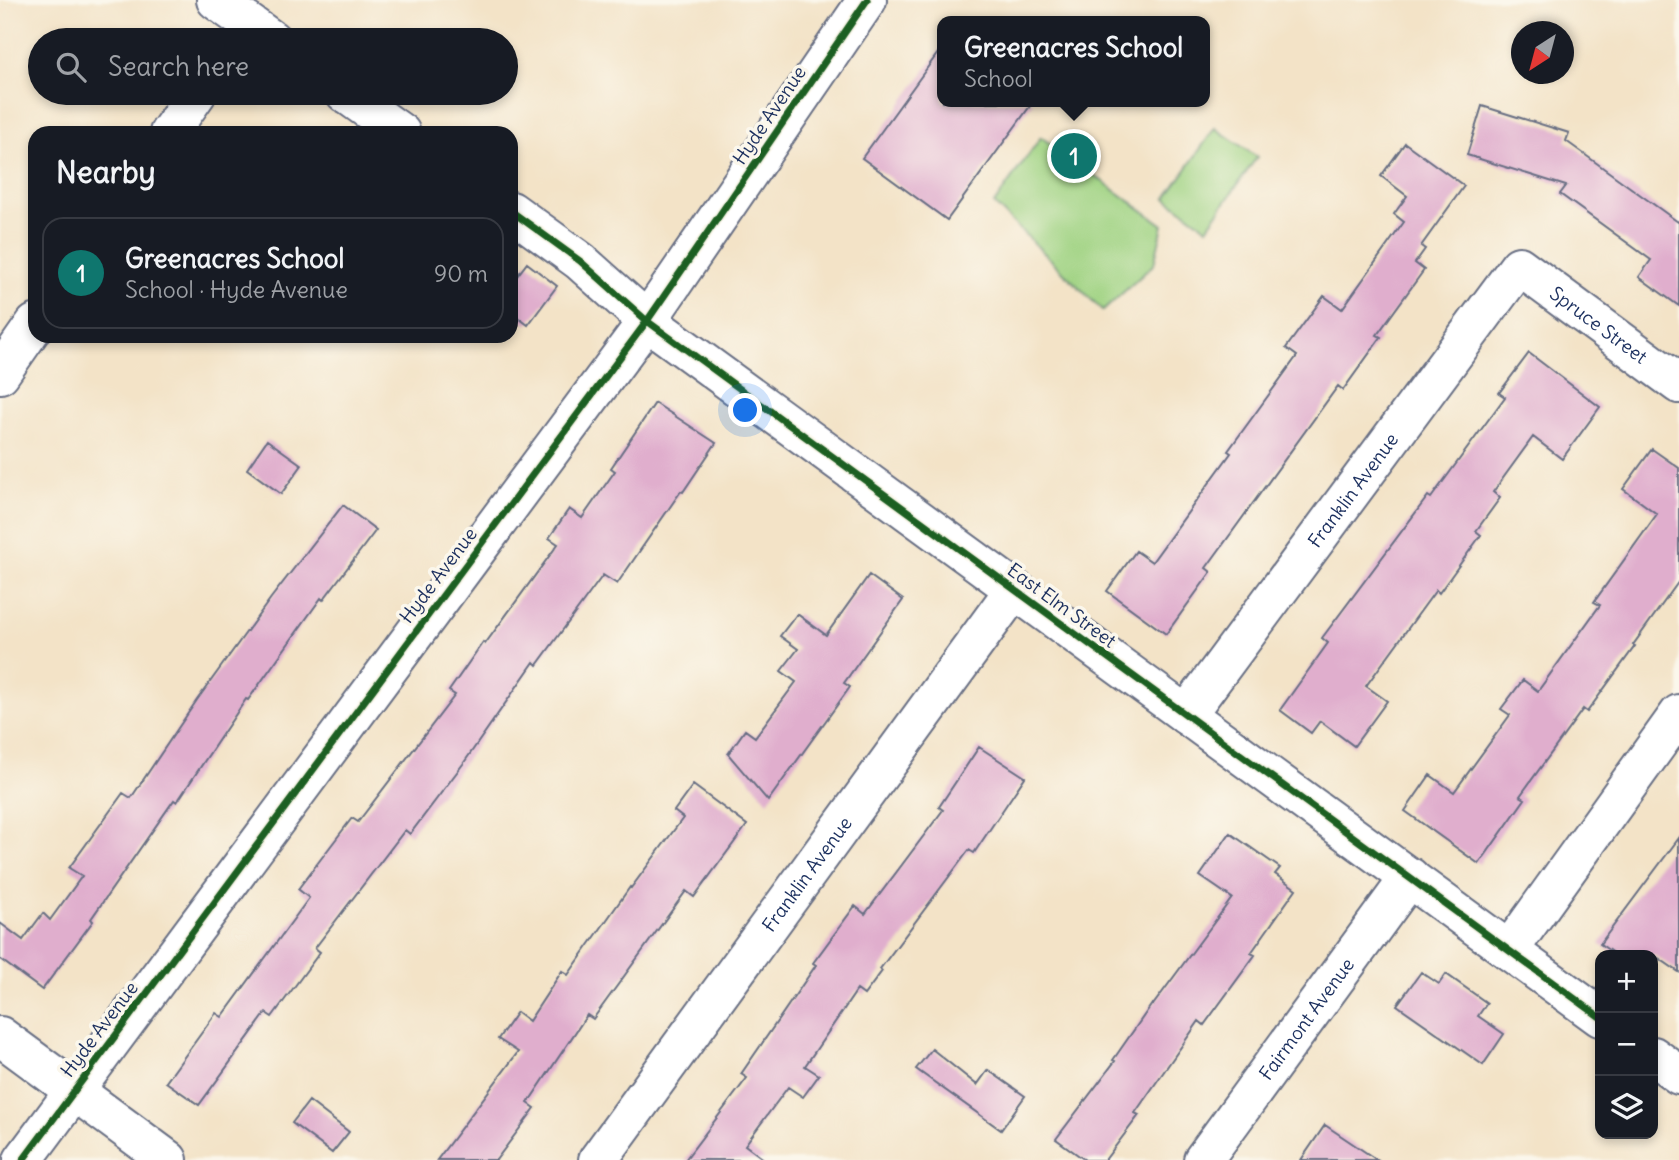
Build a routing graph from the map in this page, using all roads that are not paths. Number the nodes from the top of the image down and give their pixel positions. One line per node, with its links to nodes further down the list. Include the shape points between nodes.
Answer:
1 (216, 0): 3 (street)
2 (850, 6): 10 (street, Hyde Avenue)
3 (244, 28)
4 (189, 105): 6 (street)
5 (362, 105): 7 (street)
6 (174, 126)
7 (391, 126)
8 (518, 216): 10 (street, East Elm Street, via 580,261)
9 (1519, 266): 13 (street, Spruce Street); 16 (street, Franklin Avenue)
10 (647, 321): 14 (street, East Elm Street); 23 (street, Hyde Avenue)
11 (28, 334): 12 (street)
12 (0, 374)
13 (1679, 384)
14 (1014, 590): 16 (street, East Elm Street); 26 (street, Franklin Avenue)
15 (1679, 714): 18 (street)
16 (1186, 715): 17 (street, East Elm Street)
17 (1410, 877): 18 (street, East Elm Street); 27 (street, Fairmont Avenue)
18 (1510, 949): 19 (street, East Elm Street)
19 (1595, 1013)
20 (0, 1036): 23 (street)
21 (1658, 1060): 22 (street)
22 (1679, 1075)
23 (73, 1091): 24 (street, Hyde Avenue); 25 (street)
24 (23, 1160)
25 (168, 1160)
26 (598, 1160)
27 (1203, 1160)

